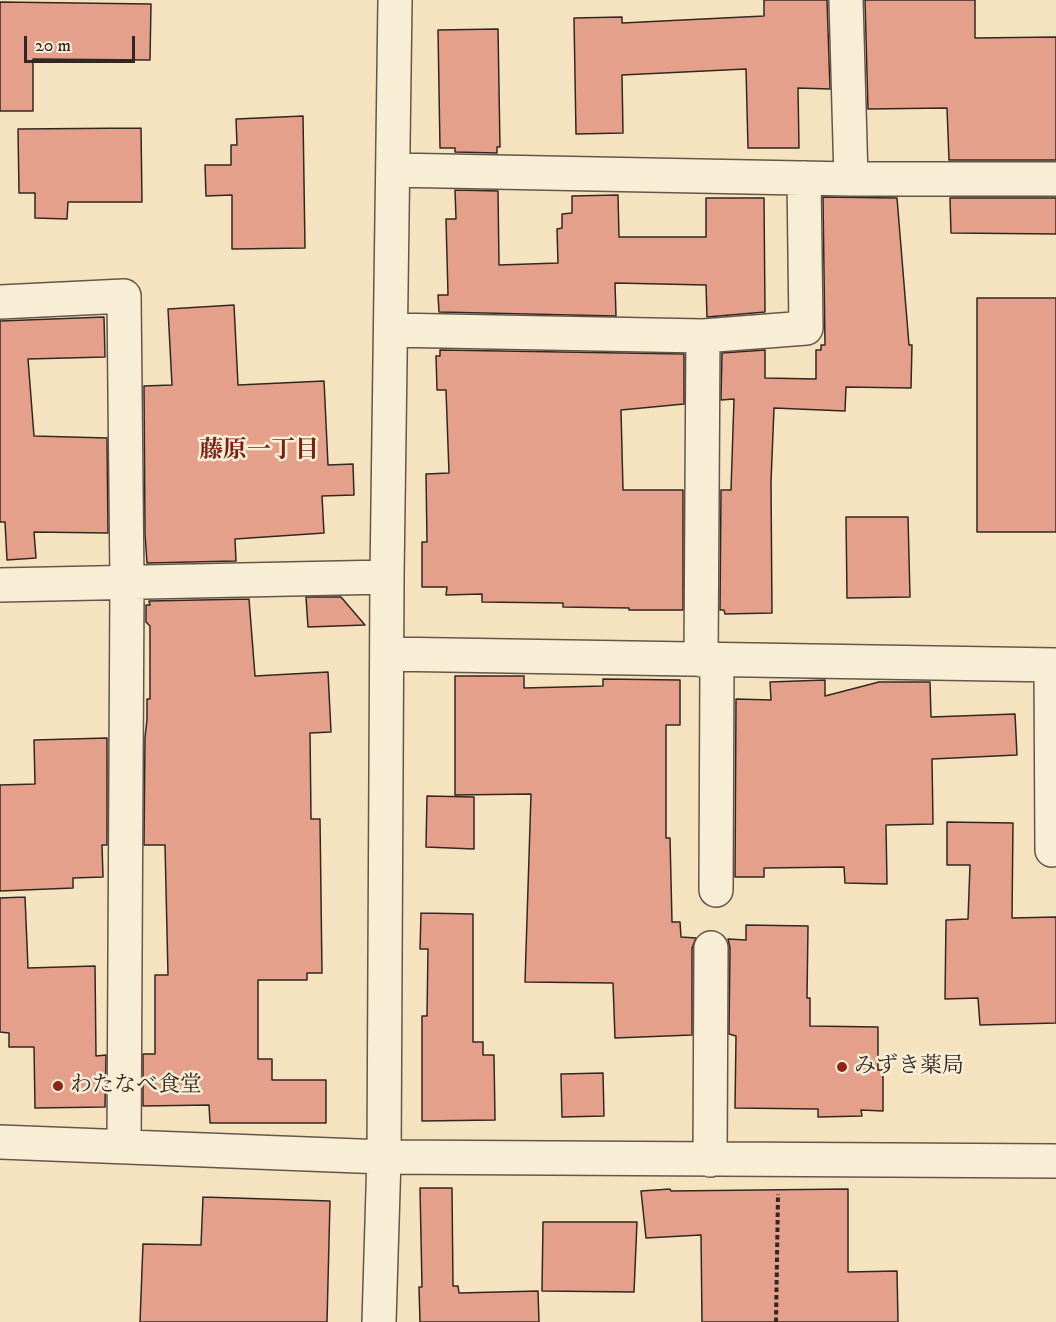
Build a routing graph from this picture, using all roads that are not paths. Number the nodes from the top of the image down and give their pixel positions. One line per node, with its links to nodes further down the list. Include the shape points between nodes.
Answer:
1 (395, 0): 3 (street)
2 (846, 0): 6 (street)
3 (393, 170): 4 (street); 8 (street)
4 (804, 178): 6 (street); 9 (street, via 806,328)
5 (1056, 178): 6 (street)
6 (851, 179)
7 (0, 302): 11 (street, via 124,296)
8 (391, 330): 9 (street); 10 (street)
9 (703, 336): 14 (street)
10 (387, 577): 11 (street); 13 (street)
11 (127, 583): 12 (street); 20 (street)
12 (0, 585)
13 (387, 654): 14 (street); 21 (street)
14 (709, 660): 15 (street); 17 (street)
15 (1053, 665): 16 (street)
16 (1052, 850)
17 (716, 890)
18 (711, 948): 22 (street)
19 (0, 1142): 20 (street)
20 (124, 1146): 21 (street)
21 (384, 1157): 22 (street); 24 (street)
22 (710, 1160): 23 (street)
23 (1056, 1161)
24 (379, 1322)

